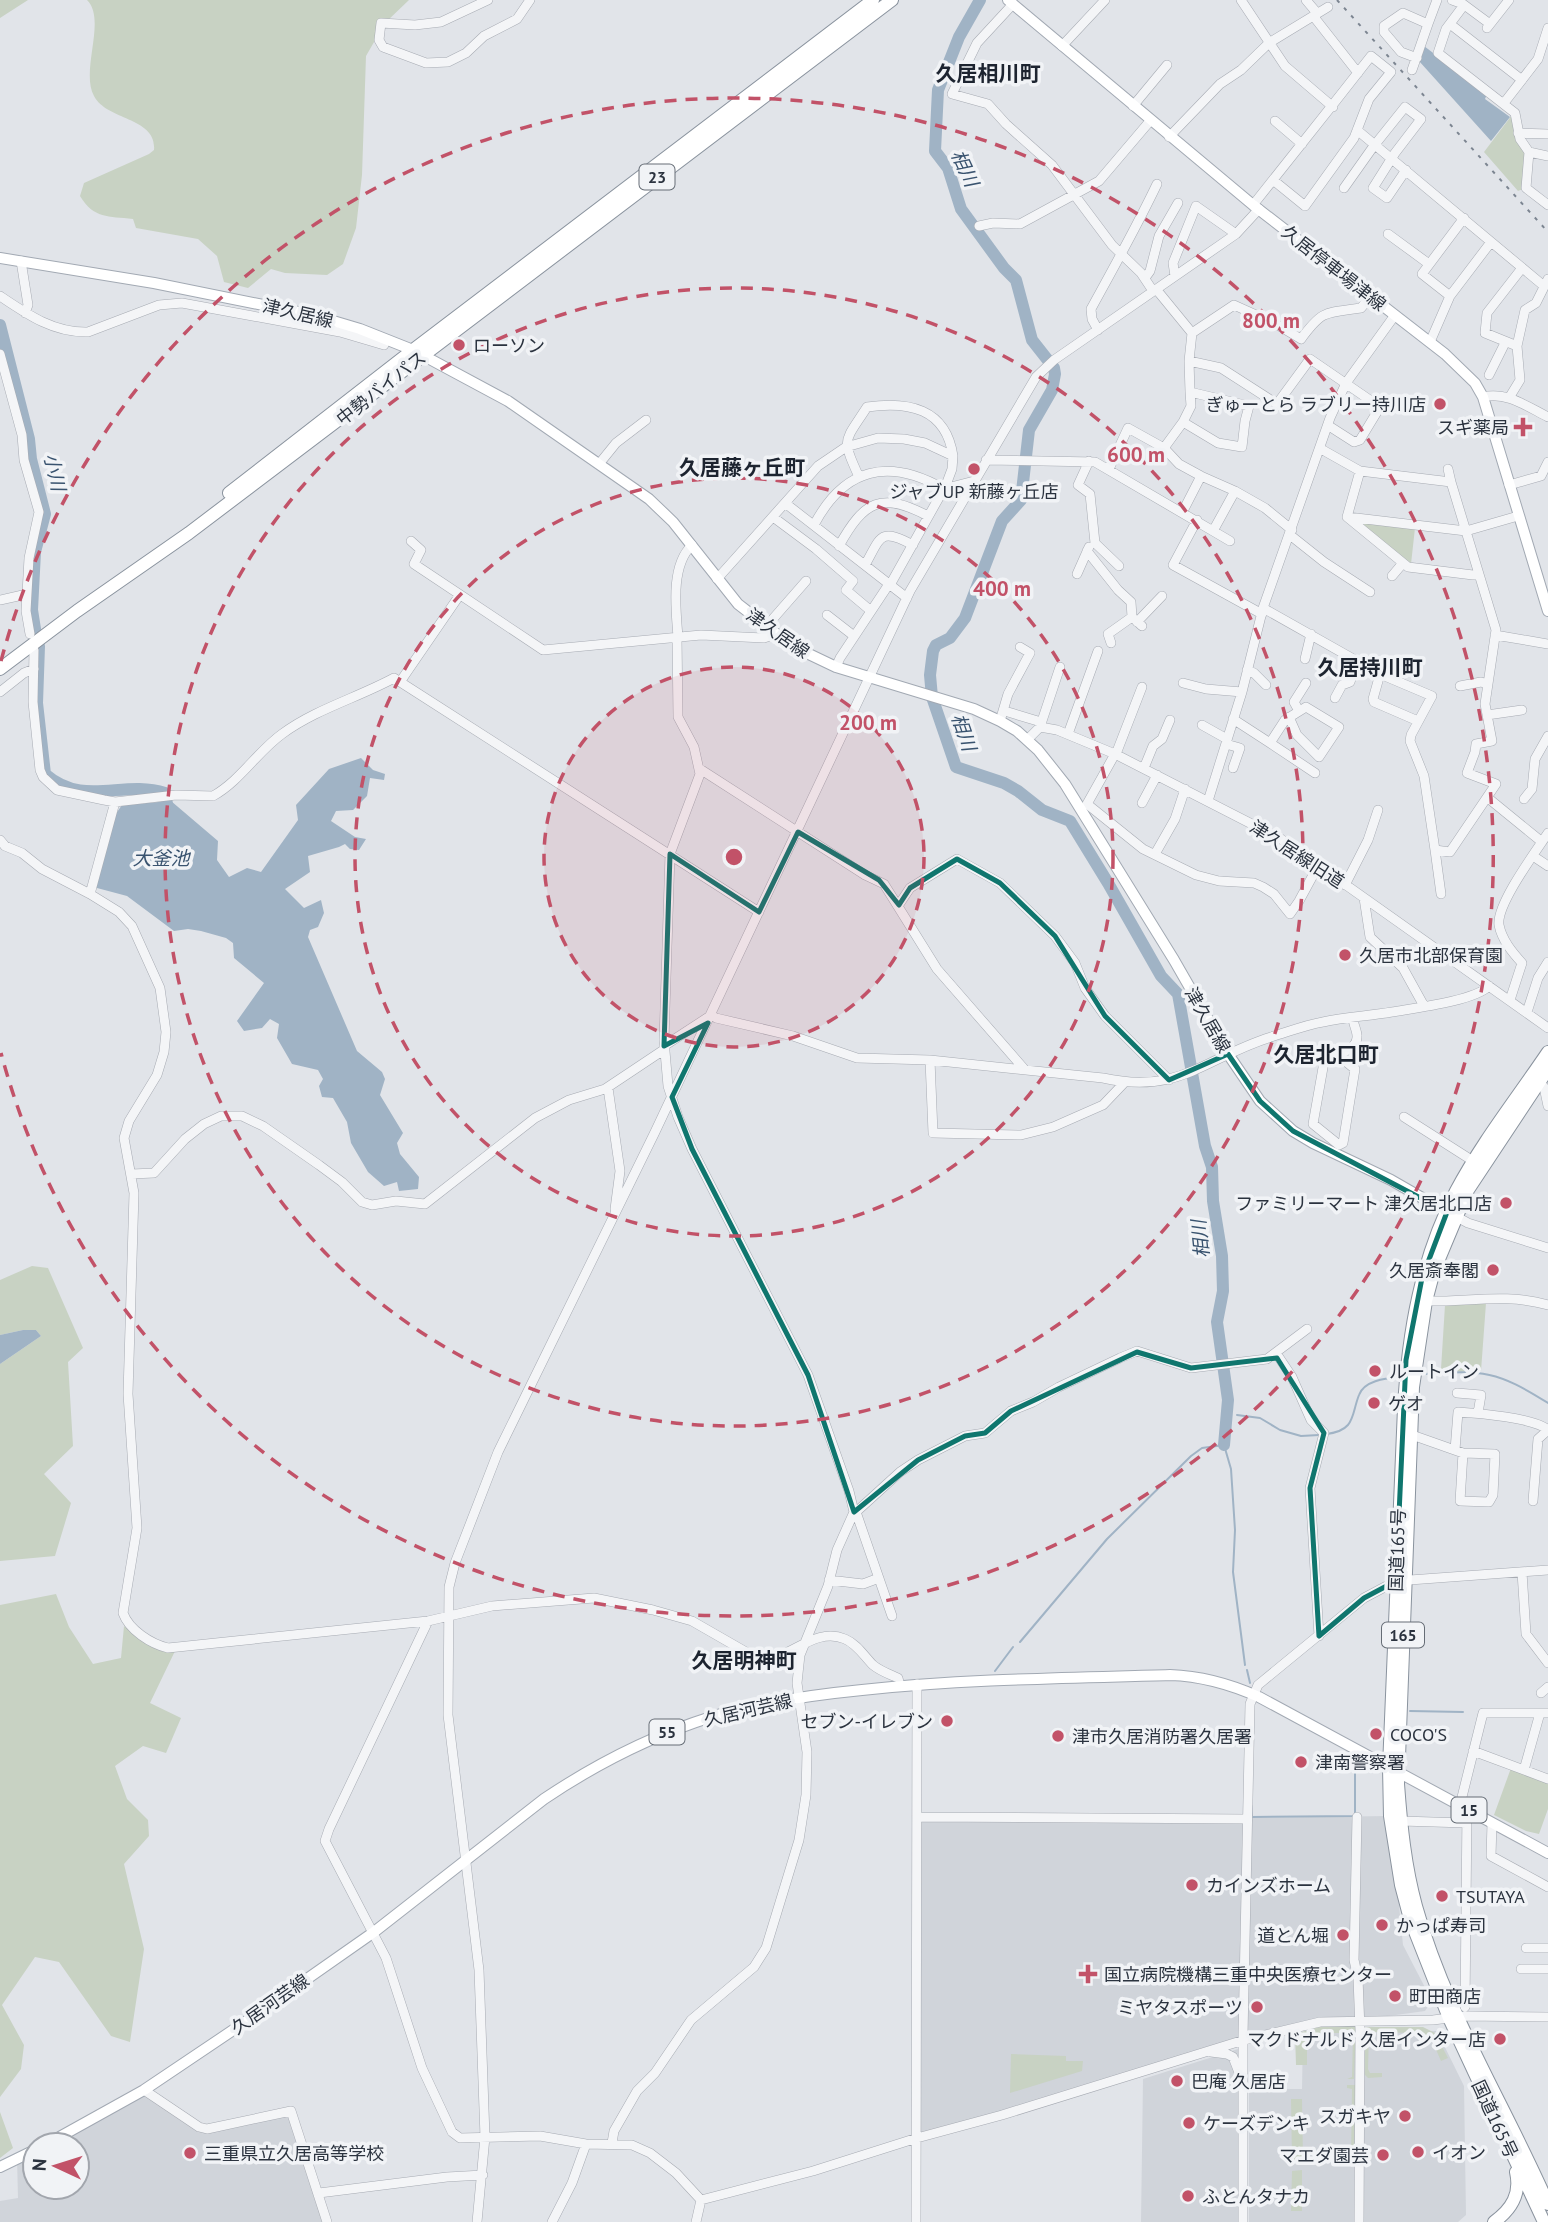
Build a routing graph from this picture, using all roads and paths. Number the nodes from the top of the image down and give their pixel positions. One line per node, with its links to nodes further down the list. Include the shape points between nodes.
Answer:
1 (488, 0): 2 (street, via 442,22 381,23 379,40 383,47 426,64 448,62 517,19)
2 (530, 0)
3 (873, 0): 74 (highway, 中勢バイパス / 23)
4 (892, 0): 74 (highway, 中勢バイパス / 23)
5 (1105, 0): 19 (street)
6 (1241, 0): 18 (street)
7 (1306, 0): 14 (street)
8 (1437, 0): 15 (street)
9 (1452, 0): 12 (street)
10 (1509, 0): 12 (street, via 1488,26)
11 (1011, 2): 19 (main road, 久居停車場津線); 43 (street, via 977,43 952,94 988,104 1052,165)
12 (1464, 3): 16 (street)
13 (1328, 7): 14 (street)
14 (1315, 15): 18 (street); 23 (street, via 1328,43)
15 (1427, 23): 20 (street); 20 (street, via 1403,13 1384,26 1401,52)
16 (1450, 24): 24 (street); 25 (street, via 1438,52)
17 (1548, 29): 24 (street, via 1538,59)
18 (1269, 43): 27 (street, via 1291,72); 33 (street)
19 (1062, 46): 26 (main road, 久居停車場津線)
20 (1417, 58): 22 (street)
21 (1167, 65): 26 (street)
22 (1412, 70)
23 (1358, 74): 27 (street); 30 (street, via 1371,56 1391,72 1369,100)
24 (1522, 80): 25 (street)
25 (1504, 103): 31 (street, via 1515,113)
26 (1133, 106): 28 (main road, 久居停車場津線)
27 (1333, 107): 34 (street)
28 (1150, 121): 33 (main road, 久居停車場津線); 43 (street, via 1099,181)
29 (1275, 121): 34 (street)
30 (1357, 130): 35 (street); 40 (street, via 1306,206)
31 (1518, 133): 32 (street); 36 (street)
32 (1548, 134)
33 (1169, 137): 46 (main road, 久居停車場津線)
34 (1303, 144): 40 (street)
35 (1376, 145): 38 (street); 38 (street, via 1405,107 1421,119); 42 (street)
36 (1529, 152): 37 (street); 45 (street, via 1526,188)
37 (1548, 156)
38 (1393, 159): 39 (street); 39 (street, via 1373,188 1387,198)
39 (1406, 170): 47 (street)
40 (1273, 180): 46 (street)
41 (1157, 184): 52 (street)
42 (1344, 188)
43 (1075, 195): 48 (street, via 1020,224); 52 (street)
44 (1178, 203): 58 (street, via 1159,236)
45 (1548, 205)
46 (1256, 207): 49 (street); 63 (main road, 久居停車場津線)
47 (1464, 218): 51 (street); 55 (street)
48 (979, 226)
49 (1236, 234): 57 (street); 57 (street, via 1196,206 1173,263)
50 (1388, 234): 55 (street)
51 (1491, 242): 56 (street); 64 (street)
52 (1120, 255): 58 (street); 68 (street, via 1091,309)
53 (0, 258): 54 (main road, 津久居線)
54 (21, 261): 61 (main road, 津久居線); 66 (street, via 28,304)
55 (1429, 264): 64 (street, via 1422,274)
56 (1522, 268): 59 (street); 71 (street, via 1487,313 1485,333)
57 (1175, 276): 60 (street)
58 (1145, 278): 60 (street)
59 (1546, 282): 73 (street, via 1536,303 1525,310)
60 (1155, 290): 68 (street); 69 (street)
61 (204, 293): 65 (street); 74 (main road, 津久居線, via 313,316)
62 (0, 296): 66 (street)
63 (1371, 296): 67 (main road, 久居停車場津線); 69 (street, via 1361,308 1335,310 1317,318 1301,339 1234,305)
64 (1450, 296): 70 (street)
65 (196, 305): 66 (street, via 159,306 76,333 45,325); 72 (street, via 340,332)
66 (25, 313)
67 (1395, 315): 70 (main road, 久居停車場津線); 78 (street)
68 (1098, 330): 90 (street, via 1036,377)
69 (1192, 333): 76 (street)
70 (1430, 342): 80 (main road, 久居停車場津線, via 1465,372)
71 (1505, 343): 73 (street); 77 (street)
72 (384, 345)
73 (1517, 346): 81 (street, via 1520,380)
74 (418, 352): 93 (main road, 津久居線, via 508,401); 159 (highway, 中勢バイパス / 23)
75 (0, 354): 133 (street, via 39,512)
76 (1189, 361): 78 (street, via 1221,368 1277,404 1310,359); 79 (street)
77 (1489, 375)
78 (1346, 383): 85 (street); 85 (street, via 1380,407 1360,440 1354,442)
79 (1190, 391): 84 (street, via 1191,407); 84 (street, via 1249,406 1242,447 1218,443)
80 (1483, 397): 81 (street); 101 (main road, 久居停車場津線)
81 (1509, 398): 82 (street)
82 (1548, 417)
83 (646, 420): 93 (street, via 616,443)
84 (1183, 422): 87 (street)
85 (1328, 426): 88 (street)
86 (846, 447): 89 (street, via 878,438 904,439); 89 (street, via 867,407 903,405 924,411 939,422); 98 (street); 104 (street, via 822,462)
87 (1164, 448): 94 (street, via 1128,428); 97 (street, via 1179,464)
88 (1321, 449): 96 (street); 114 (street)
89 (953, 456): 102 (street)
90 (991, 460): 91 (street); 99 (street)
91 (1089, 461): 94 (street); 115 (street, via 1078,485 1090,494)
92 (1548, 462): 101 (street, via 1541,476)
93 (599, 464): 118 (main road, 津久居線, via 649,499)
94 (1109, 469): 105 (street)
95 (1448, 469): 100 (street)
96 (1360, 471): 100 (street); 109 (street)
97 (1201, 476): 103 (street); 105 (street)
98 (859, 477): 102 (street, via 875,471 901,471); 111 (street, via 831,497)
99 (974, 481): 102 (street); 136 (street)
100 (1451, 482): 113 (street)
101 (1509, 485): 107 (main road, 久居停車場津線)
102 (945, 487): 106 (street)
103 (1236, 491): 112 (street); 114 (street, via 1265,508)
104 (785, 503): 108 (street); 111 (street)
105 (1183, 511): 110 (street)
106 (928, 516): 119 (street, via 901,503 874,505 855,519); 120 (street)
107 (1518, 516): 113 (street); 132 (main road, 久居停車場津線)
108 (773, 517): 128 (street); 138 (street, via 853,581 846,590)
109 (1347, 517): 113 (street); 122 (street)
110 (1197, 520): 112 (street); 139 (street, via 1173,565)
111 (814, 525): 119 (street)
112 (1213, 531): 117 (street)
113 (1466, 531): 125 (street)
114 (1291, 532): 131 (street); 139 (street)
115 (1094, 538): 121 (street); 124 (street)
116 (411, 541): 134 (street, via 421,550 414,564)
117 (1230, 541)
118 (692, 545): 128 (main road, 津久居線); 149 (street, via 684,552 676,589)
119 (839, 545): 123 (street)
120 (913, 545): 123 (street, via 885,535); 130 (street)
121 (1087, 551): 126 (street); 142 (street, via 1131,602)
122 (1403, 563): 125 (street); 127 (street)
123 (865, 565): 130 (street)
124 (1119, 566)
125 (1479, 573): 147 (street)
126 (1077, 574)
127 (1392, 576)
128 (717, 579): 143 (main road, 津久居線)
129 (806, 581): 143 (street)
130 (890, 585): 136 (street); 138 (street)
131 (1370, 592)
132 (1545, 592): 140 (main road, 久居停車場津線)
133 (27, 594): 137 (street); 144 (street)
134 (459, 596): 149 (street, via 542,650); 164 (street)
135 (1162, 596): 142 (street)
136 (907, 598): 163 (street)
137 (0, 600)
138 (871, 611): 148 (street)
139 (1262, 611): 146 (street); 161 (street)
140 (1548, 611)
141 (827, 615): 148 (street)
142 (1137, 622): 150 (street, via 1108,634)
143 (763, 625): 145 (main road, 津久居線)
144 (30, 634)
145 (776, 634): 149 (street, via 764,638); 157 (main road, 津久居線, via 803,653)
146 (1311, 634): 155 (street); 156 (street)
147 (1495, 635): 151 (street); 167 (street)
148 (854, 636): 157 (street)
149 (677, 637): 192 (street, via 678,717)
150 (1111, 643)
151 (1548, 644)
152 (1020, 648): 177 (street, via 1030,653 1008,694)
153 (34, 650): 160 (street)
154 (1097, 651): 184 (street)
155 (1305, 659)
156 (1357, 661): 162 (street); 173 (street, via 1350,682 1342,685)
157 (836, 667): 163 (main road, 津久居線)
158 (1060, 667): 182 (street)
159 (0, 668)
160 (34, 669): 171 (street); 199 (street, via 41,776 59,791)
161 (1247, 670): 168 (street); 172 (street)
162 (1380, 674): 181 (street, via 1368,698); 181 (street, via 1432,696)
163 (870, 677): 177 (main road, 津久居線); 203 (street)
164 (400, 682): 199 (street, via 394,678 284,732 215,795); 207 (street)
165 (1183, 683): 172 (street)
166 (1306, 683): 175 (street, via 1294,702)
167 (1487, 684): 169 (street); 176 (street)
168 (1266, 685)
169 (1460, 686)
170 (1142, 687): 189 (street)
171 (0, 692)
172 (1242, 692): 179 (street)
173 (1335, 698)
174 (1522, 710): 176 (street)
175 (1299, 711): 178 (street); 178 (street, via 1306,707 1339,727 1319,757 1297,735)
176 (1487, 715): 196 (street, via 1492,741 1476,744 1467,773 1496,784)
177 (1004, 716): 182 (street, 津久居線旧道); 186 (main road, 津久居線)
178 (1289, 717): 188 (street)
179 (1233, 719): 187 (street); 188 (street)
180 (1170, 720): 190 (street)
181 (1418, 721): 206 (street, via 1410,741 1424,776)
182 (1041, 725): 184 (street, 津久居線旧道); 186 (street)
183 (1202, 725): 187 (street)
184 (1068, 734): 189 (street, 津久居線旧道)
185 (1548, 736): 197 (street, via 1535,758 1532,789)
186 (1027, 740): 201 (main road, 津久居線)
187 (1227, 741): 191 (street, via 1240,748); 198 (street)
188 (1270, 743): 193 (street)
189 (1116, 754): 190 (street, 津久居線旧道); 201 (street)
190 (1144, 768): 194 (street, 津久居線旧道)
191 (1233, 768)
192 (700, 769): 203 (street); 207 (street, via 700,780)
193 (1315, 773)
194 (1157, 775): 195 (street, 津久居線旧道); 200 (street)
195 (1185, 789): 198 (street, 津久居線旧道); 208 (street)
196 (1488, 797): 204 (street); 206 (street, via 1450,852)
197 (1524, 799)
198 (1208, 801): 210 (street, 津久居線旧道, via 1281,839)
199 (116, 802): 213 (street)
200 (1142, 803)
201 (1083, 806): 208 (street); 228 (main road, 津久居線)
202 (1378, 810): 212 (street)
203 (798, 831): 216 (street, via 879,880); 217 (street)
204 (1545, 837): 209 (street)
205 (0, 842): 213 (street)
206 (1435, 850): 214 (street)
207 (670, 854): 217 (street); 226 (street)
208 (1156, 855): 210 (street, via 1196,875 1264,887 1290,914)
209 (1533, 856): 211 (street); 220 (street, via 1499,920 1505,941 1522,963)
210 (1318, 866): 212 (street, 津久居線旧道)
211 (1548, 866)
212 (1345, 885): 215 (street, 津久居線旧道)
213 (90, 894): 241 (street, via 119,912 136,933 160,988 166,1040 157,1075 126,1127 124,1146)
214 (1441, 894)
215 (1364, 898): 219 (street, 津久居線旧道); 221 (street, via 1370,937 1403,968)
216 (898, 906): 232 (street, via 933,964); 233 (street, via 910,888 957,859 1000,883 1055,936 1105,1016)
217 (759, 912): 223 (street)
218 (1548, 962): 222 (street)
219 (1489, 986): 220 (street, 津久居線旧道); 221 (street, via 1478,994)
220 (1510, 1000): 222 (street, 津久居線旧道)
221 (1424, 1006): 224 (street)
222 (1527, 1012): 225 (street, 津久居線旧道)
223 (711, 1015): 226 (street); 230 (street, via 857,1058); 237 (street)
224 (1353, 1018): 228 (street, via 1315,1024); 229 (street, via 1358,1037)
225 (1548, 1028)
226 (664, 1047): 236 (street); 237 (street)
227 (1548, 1052): 240 (highway, 国道165号 / 165)
228 (1228, 1054): 233 (street); 243 (main road, 津久居線, via 1260,1101 1293,1130)
229 (1339, 1056): 229 (street, via 1324,1062 1313,1125 1339,1145 1343,1143 1355,1069)
230 (930, 1060): 232 (street); 234 (street, via 933,1133 1021,1135 1053,1127 1103,1105)
231 (1548, 1069): 235 (highway, 国道165号 / 165)
232 (1025, 1070): 234 (street)
233 (1169, 1080): 234 (street)
234 (1124, 1083)
235 (1539, 1083): 238 (street); 243 (highway, 国道165号 / 165)
236 (608, 1088): 241 (street, via 569,1100 535,1118 425,1204 366,1204 263,1126 234,1115 221,1115 204,1124 154,1173); 242 (street, via 621,1171)
237 (672, 1097): 242 (street); 256 (street, via 692,1149 808,1376)
238 (1548, 1106)
239 (1404, 1117): 240 (street)
240 (1473, 1161): 243 (highway, 国道165号 / 165)
241 (132, 1174): 264 (street, via 128,1394 137,1528 125,1620 151,1642 168,1648)
242 (615, 1214): 262 (street, via 498,1452 454,1563)
243 (1451, 1214): 244 (street); 245 (highway, 国道165号 / 165); 261 (highway, 国道165号 / 165, via 1422,1278 1408,1347)
244 (1548, 1248)
245 (1426, 1301): 246 (street, via 1507,1298); 252 (highway, 国道165号 / 165, via 1413,1387)
246 (1548, 1305)
247 (1307, 1329): 248 (street)
248 (1276, 1353): 256 (street, via 1267,1359 1191,1368 1138,1351 1011,1411 985,1433 965,1436 918,1460); 265 (street, via 1311,1420 1324,1433 1310,1488)
249 (1457, 1393): 250 (street, via 1481,1395)
250 (1478, 1413): 251 (street, via 1543,1425); 253 (street, via 1458,1412)
251 (1548, 1430): 254 (street, via 1538,1439)
252 (1412, 1435): 253 (street); 261 (highway, 国道165号 / 165)
253 (1459, 1452): 253 (street, via 1495,1454 1489,1502 1460,1501)
254 (1543, 1455): 255 (street)
255 (1533, 1501)
256 (855, 1512): 259 (street); 260 (street)
257 (1548, 1570): 258 (street)
258 (1522, 1572): 261 (street); 267 (street, via 1526,1634)
259 (879, 1578): 260 (street, via 863,1584); 263 (street)
260 (829, 1580): 266 (street)
261 (1400, 1581): 265 (street, via 1364,1598); 274 (highway, 国道165号 / 165)
262 (449, 1615): 264 (street); 266 (street, via 492,1606 594,1598 692,1621 760,1660); 285 (street, via 448,1714)
263 (892, 1616)
264 (428, 1622): 287 (street, via 325,1837)
265 (1320, 1636): 270 (street)
266 (803, 1645): 269 (street, via 824,1637 847,1640 876,1668 898,1678); 271 (street, via 797,1683)
267 (1548, 1663)
268 (917, 1684): 269 (main road, 久居河芸線 / 55); 270 (main road, 久居河芸線 / 55, via 1170,1675 1203,1678); 278 (street)
269 (900, 1686): 271 (main road, 久居河芸線 / 55)
270 (1252, 1694): 274 (main road, 久居河芸線 / 55); 280 (street)
271 (800, 1697): 285 (main road, 久居河芸線 / 55, via 703,1720 604,1761 544,1799); 303 (street, via 807,1752 806,1795 799,1840 766,1948 754,1967 691,2020 632,2098)
272 (1544, 1713): 273 (street, via 1483,1713); 275 (street)
273 (1473, 1751): 275 (street); 277 (street)
274 (1394, 1770): 277 (main road, 15); 281 (highway, 国道165号 / 165); 292 (highway, 国道165号 / 165, via 1390,1816 1401,1885 1422,1954)
275 (1524, 1770): 276 (street)
276 (1548, 1779)
277 (1463, 1807): 282 (street); 283 (main road, 15)
278 (918, 1817): 280 (street); 302 (street)
279 (1357, 1817): 294 (street, via 1354,1960)
280 (1246, 1819): 295 (street)
281 (1401, 1821): 282 (street); 292 (highway, 国道165号 / 165, via 1415,1905)
282 (1466, 1823): 292 (street)
283 (1492, 1823): 284 (main road, 15); 286 (street, via 1491,1856)
284 (1548, 1853)
285 (465, 1862): 287 (main road, 久居河芸線 / 55); 301 (street, via 479,1970)
286 (1548, 1887)
287 (374, 1932): 298 (main road, 久居河芸線 / 55); 301 (street, via 422,2068 452,2132 460,2138)
288 (1526, 1948): 289 (street)
289 (1548, 1948)
290 (1521, 1969): 291 (street)
291 (1548, 1969)
292 (1457, 2014): 293 (street); 294 (street, via 1433,2020); 299 (highway, 国道165号 / 165); 310 (highway, 国道165号 / 165)
293 (1548, 2017)
294 (1359, 2020): 295 (street, via 1320,2022); 319 (street)
295 (1244, 2040): 296 (street); 297 (street)
296 (1208, 2051): 297 (street, via 1235,2060); 302 (street)
297 (1243, 2090): 318 (street)
298 (144, 2091): 300 (main road, 久居河芸線 / 55); 308 (street, via 207,2129 291,2111)
299 (1490, 2109): 310 (highway, 国道165号 / 165); 312 (highway, via 1518,2181 1515,2200)
300 (71, 2131)
301 (485, 2137): 304 (street, via 540,2136); 307 (street)
302 (917, 2138): 309 (street); 317 (street)
303 (612, 2143): 304 (street); 309 (street, via 650,2153)
304 (586, 2144): 315 (street)
305 (21, 2157): 306 (main road)
306 (0, 2167)
307 (483, 2175): 308 (street); 314 (street)
308 (319, 2193): 313 (street)
309 (701, 2200): 316 (street)
310 (1542, 2206): 311 (highway); 312 (highway, via 1522,2207); 320 (highway, 国道165号 / 165)
311 (1548, 2215)
312 (1498, 2219)
313 (327, 2222)
314 (477, 2222)
315 (552, 2222)
316 (696, 2222)
317 (916, 2222)
318 (1243, 2222)
319 (1359, 2222)
320 (1544, 2222)

